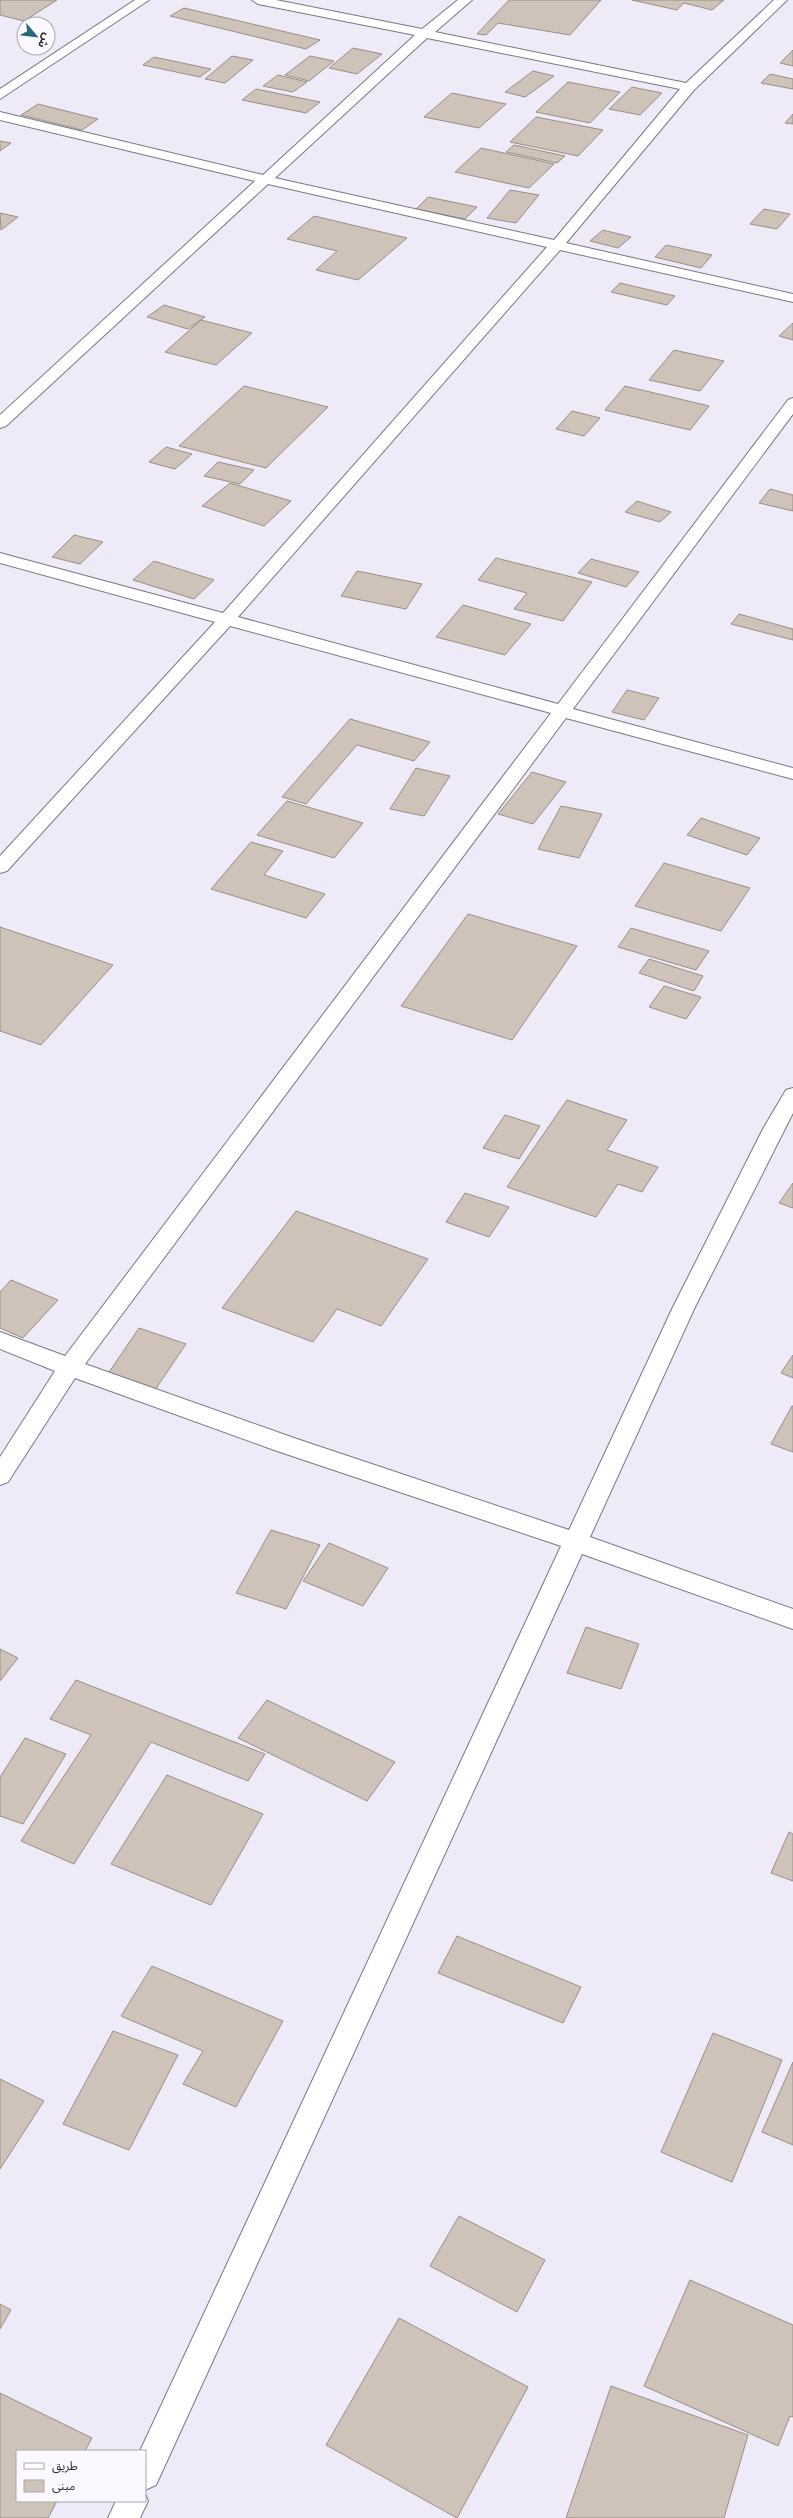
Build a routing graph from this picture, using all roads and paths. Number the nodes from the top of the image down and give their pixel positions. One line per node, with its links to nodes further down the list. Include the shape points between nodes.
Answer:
1 (143, 0): 7 (street)
2 (258, 0): 5 (street)
3 (466, 0): 5 (street)
4 (781, 0): 6 (street)
5 (423, 35): 6 (street); 9 (street)
6 (689, 87): 10 (street)
7 (0, 95)
8 (0, 116): 9 (street)
9 (267, 180): 10 (street); 13 (street)
10 (558, 244): 11 (street); 15 (street)
11 (793, 298)
12 (793, 403): 16 (street)
13 (0, 423)
14 (0, 558): 15 (street)
15 (227, 619): 16 (street); 18 (street)
16 (560, 712): 17 (street); 21 (street)
17 (793, 774)
18 (0, 867)
19 (793, 1095): 23 (street, via 774,1127 684,1307)
20 (0, 1340): 21 (street)
21 (69, 1368): 22 (street); 23 (street, via 349,1467)
22 (0, 1476)
23 (575, 1542): 24 (street); 25 (street)
24 (793, 1618)
25 (146, 2472)
26 (132, 2502): 27 (street)
27 (124, 2518)

